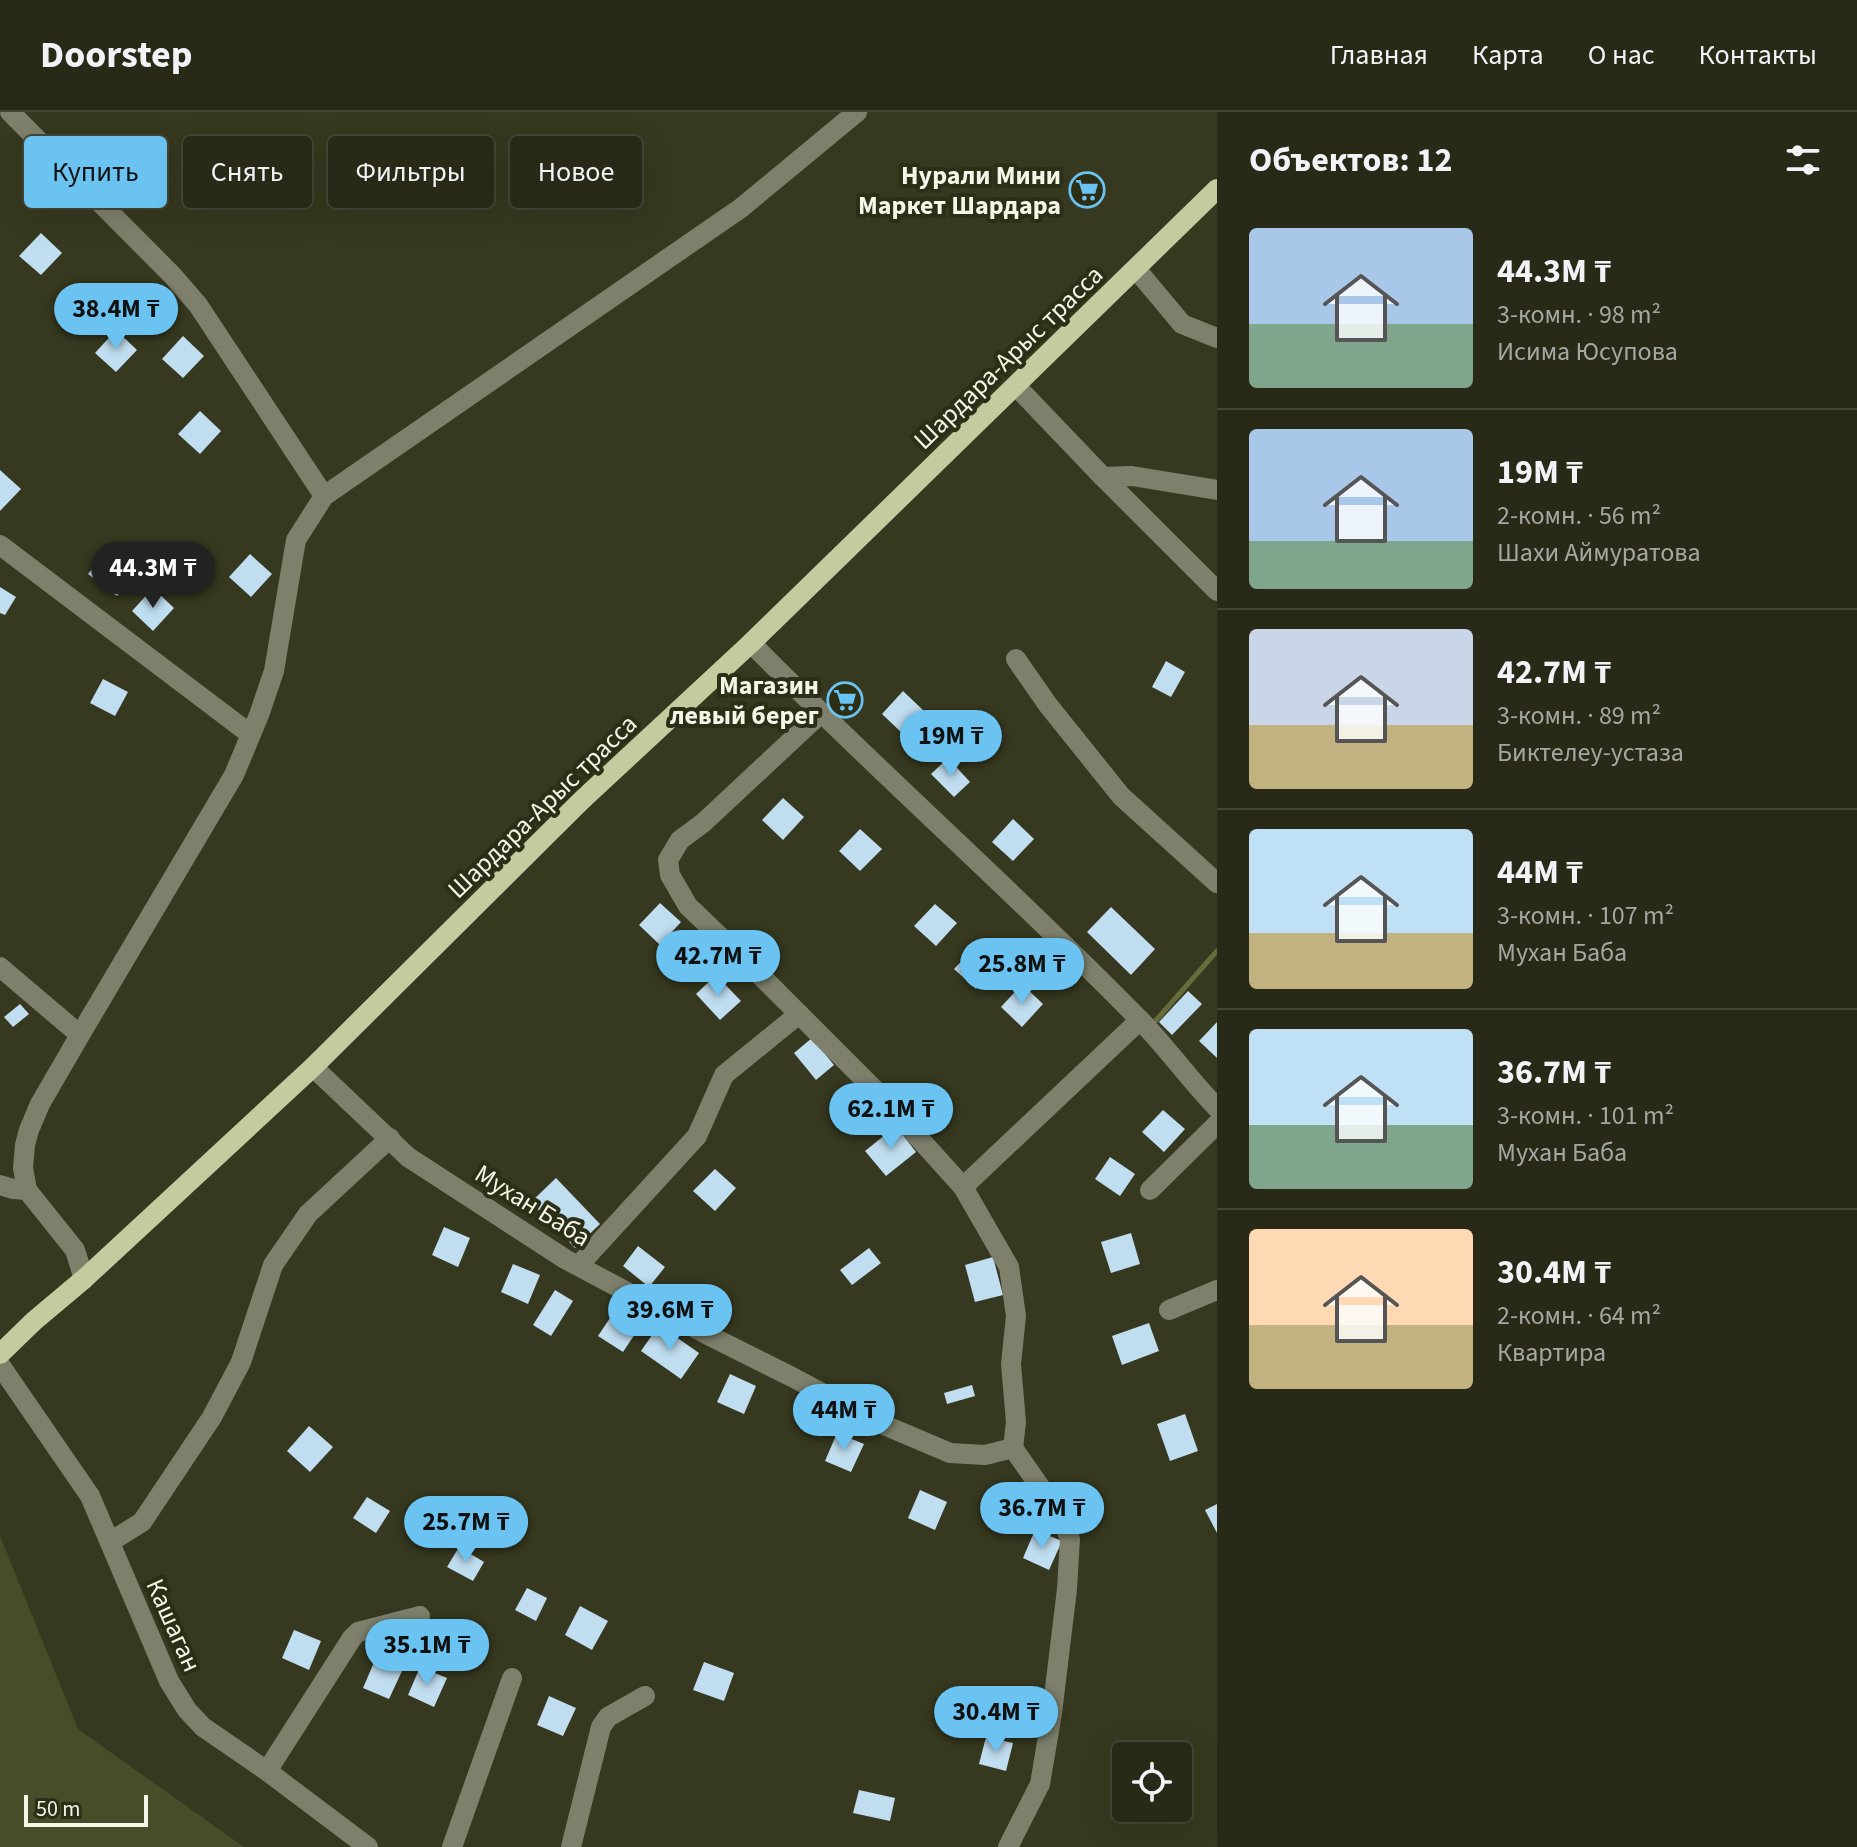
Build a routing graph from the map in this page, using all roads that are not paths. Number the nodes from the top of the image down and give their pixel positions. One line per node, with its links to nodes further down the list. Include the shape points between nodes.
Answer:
1 (10, 112): 9 (street, via 198,305)
2 (857, 112): 9 (street, via 741,208)
3 (1217, 189): 4 (main road, Шардара-Арыс трасса)
4 (1136, 269): 5 (street, via 1182,324); 6 (main road, Шардара-Арыс трасса)
5 (1217, 338)
6 (1016, 386): 7 (street); 12 (main road, Шардара-Арыс трасса)
7 (1103, 477): 8 (street, via 1132,476); 11 (street)
8 (1217, 490)
9 (324, 496): 15 (street, via 296,540 274,671)
10 (0, 545): 15 (street)
11 (1217, 591)
12 (751, 643): 14 (street); 21 (main road, Шардара-Арыс трасса, via 582,800)
13 (1016, 659): 16 (street, via 1121,796)
14 (821, 713): 18 (street, via 680,840 668,860 670,875 688,906); 19 (street)
15 (250, 734): 20 (street, via 234,775)
16 (1217, 883)
17 (0, 967): 20 (street)
18 (799, 1014): 26 (street); 29 (street, via 724,1075 697,1136)
19 (1140, 1020): 22 (street); 26 (street)
20 (80, 1035): 27 (street, via 29,1130 23,1168)
21 (313, 1067): 24 (street, Мухан Баба); 30 (main road, Шардара-Арыс трасса)
22 (1217, 1108)
23 (1217, 1124): 28 (street)
24 (390, 1138): 29 (street, Мухан Баба, via 408,1157); 36 (street, via 308,1214 273,1265 241,1362 212,1417 142,1522)
25 (0, 1185): 27 (street)
26 (963, 1187): 35 (street, via 1009,1267 1016,1316)
27 (27, 1190): 30 (street, via 75,1250)
28 (1150, 1190)
29 (579, 1265): 35 (street, Мухан Баба, via 877,1422 950,1453 985,1455)
30 (84, 1279): 33 (main road, Шардара-Арыс трасса)
31 (1217, 1290): 32 (street)
32 (1169, 1310)
33 (0, 1354)
34 (0, 1365): 36 (street, Кашаган, via 90,1496)
35 (1013, 1448): 44 (street, via 1061,1517 1070,1539 1040,1784)
36 (110, 1542): 40 (street, Кашаган, via 169,1681 187,1710)
37 (420, 1616): 40 (street, via 352,1638)
38 (512, 1678): 42 (street)
39 (645, 1696): 43 (street, via 608,1717 601,1727)
40 (267, 1771): 41 (street, Кашаган)
41 (368, 1847)
42 (452, 1847)
43 (571, 1847)
44 (1008, 1847)

